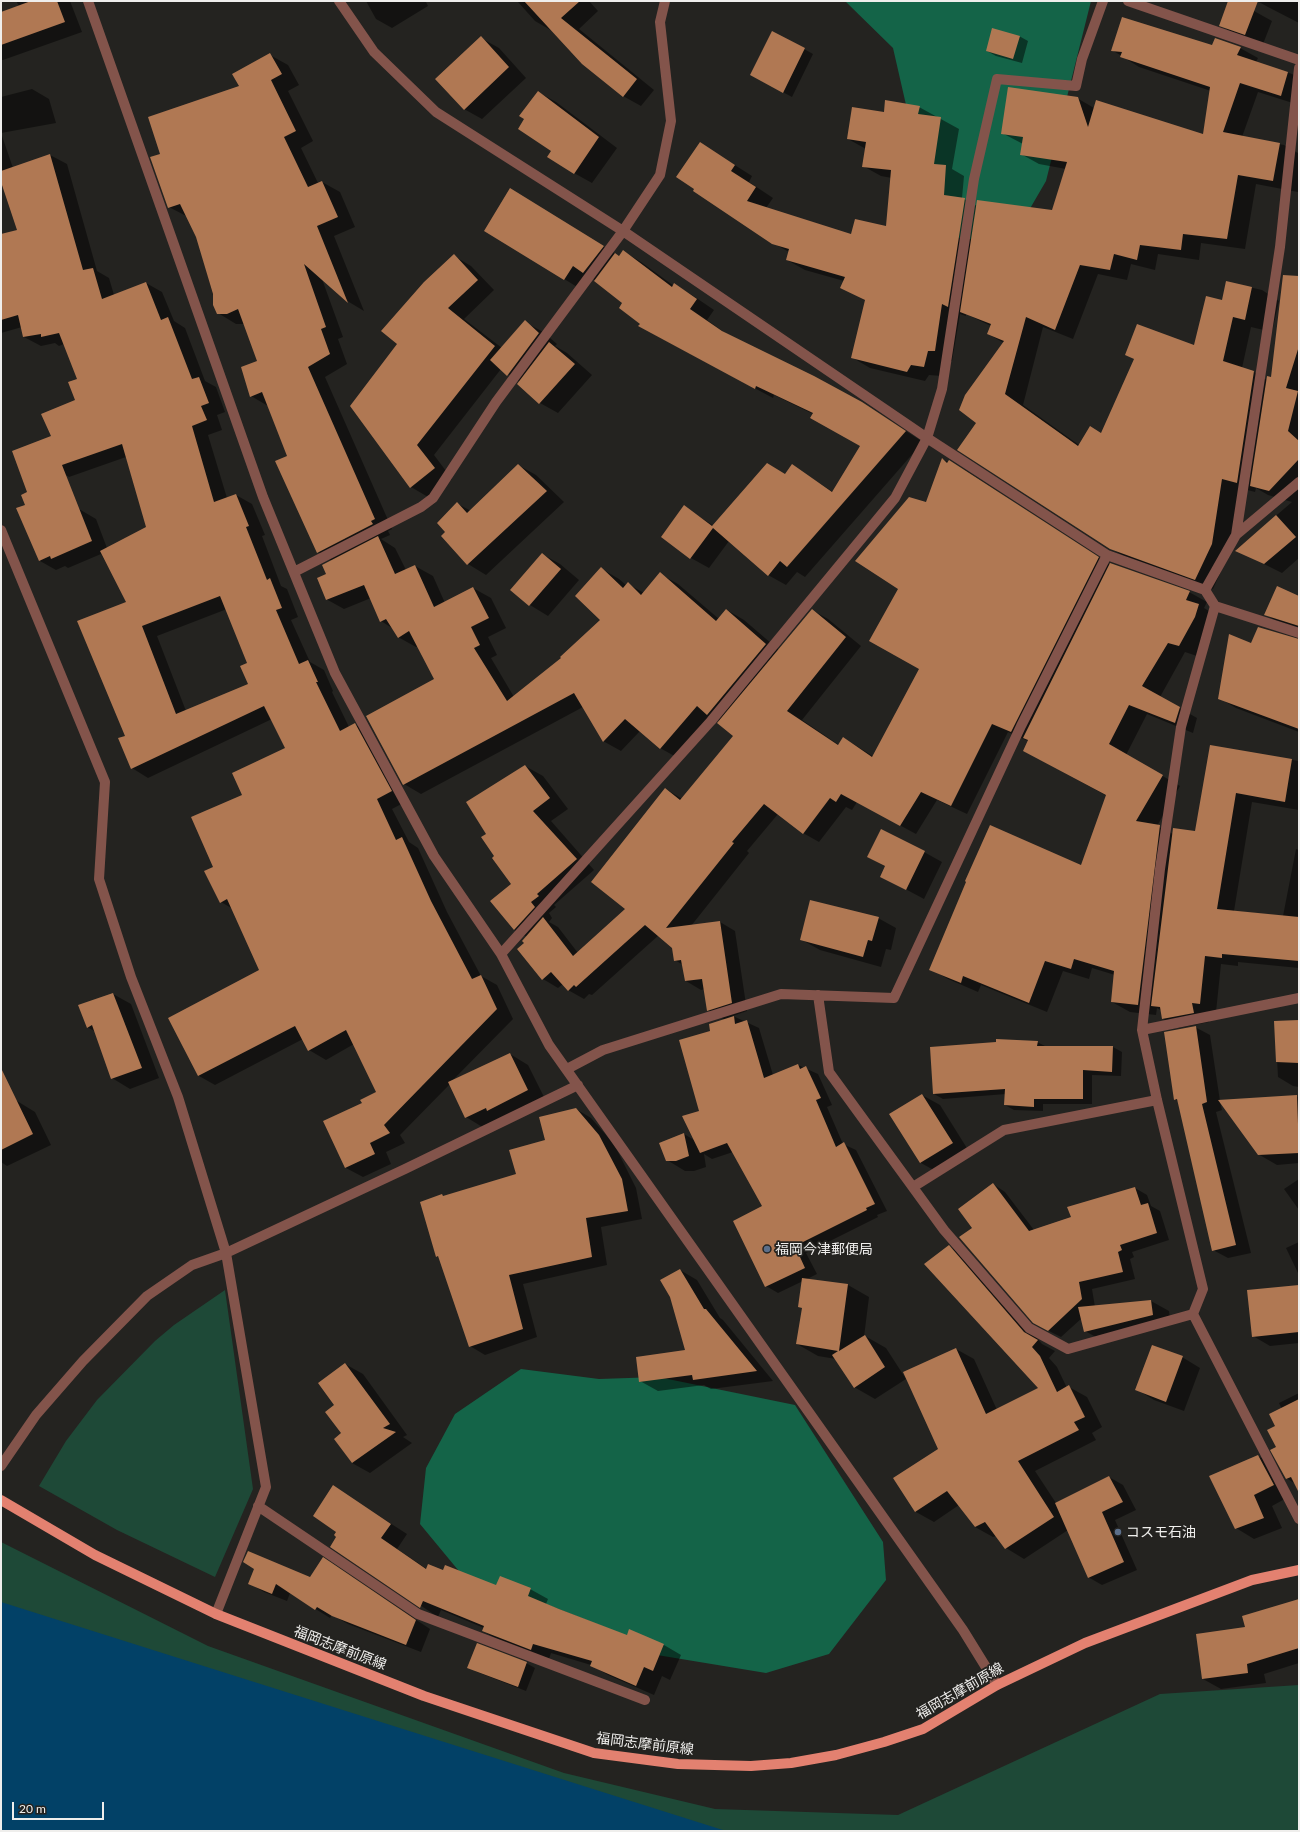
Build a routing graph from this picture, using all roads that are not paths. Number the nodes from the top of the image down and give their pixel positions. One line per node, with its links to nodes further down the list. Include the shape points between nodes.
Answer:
1 (88, 1): 14 (street, via 263,497)
2 (339, 1): 8 (street, via 374,52 436,112)
3 (665, 1): 8 (street, via 660,22 672,121 660,175)
4 (1103, 1): 9 (street, via 1082,59 1076,86 997,79 974,179 942,389)
5 (1128, 1): 6 (street)
6 (1299, 60)
7 (1299, 68): 12 (street, via 1280,246)
8 (623, 231): 9 (street); 14 (street, via 496,402 433,498 421,507)
9 (927, 438): 13 (street); 18 (street, via 895,498 721,709)
10 (1299, 482): 12 (street)
11 (1, 530): 26 (street, via 105,782 99,879 131,977 178,1097)
12 (1236, 535): 15 (street)
13 (1107, 555): 15 (street); 19 (street, via 1021,726 894,998)
14 (294, 572): 18 (street, via 335,673 434,856)
15 (1205, 590): 16 (street)
16 (1215, 606): 17 (street); 21 (street, via 1181,727 1160,869)
17 (1299, 633)
18 (501, 954): 22 (street, via 549,1045)
19 (818, 994): 22 (street, via 781,994 603,1050); 25 (street, via 829,1072)
20 (1299, 998): 21 (street)
21 (1142, 1030): 24 (street)
22 (567, 1069): 23 (street)
23 (578, 1085): 26 (street, via 405,1170); 34 (street, via 963,1630)
24 (1157, 1100): 25 (street, via 1004,1130); 27 (street, via 1203,1289)
25 (913, 1187): 27 (street, via 944,1230 1029,1328 1068,1349)
26 (226, 1253): 28 (street, via 192,1265 147,1296 83,1361 36,1415); 30 (street, via 266,1487)
27 (1193, 1314): 31 (street)
28 (1, 1466)
29 (1, 1500): 33 (main road, 福岡志摩前原線, via 95,1555)
30 (258, 1506): 33 (street); 35 (street, via 418,1614)
31 (1299, 1518)
32 (1299, 1570): 34 (main road, 福岡志摩前原線, via 1252,1580 1148,1618 1085,1643)
33 (216, 1614): 34 (main road, 福岡志摩前原線, via 424,1696 594,1753 678,1764 751,1766 791,1763 836,1755 923,1729)
34 (997, 1685)
35 (645, 1700)

